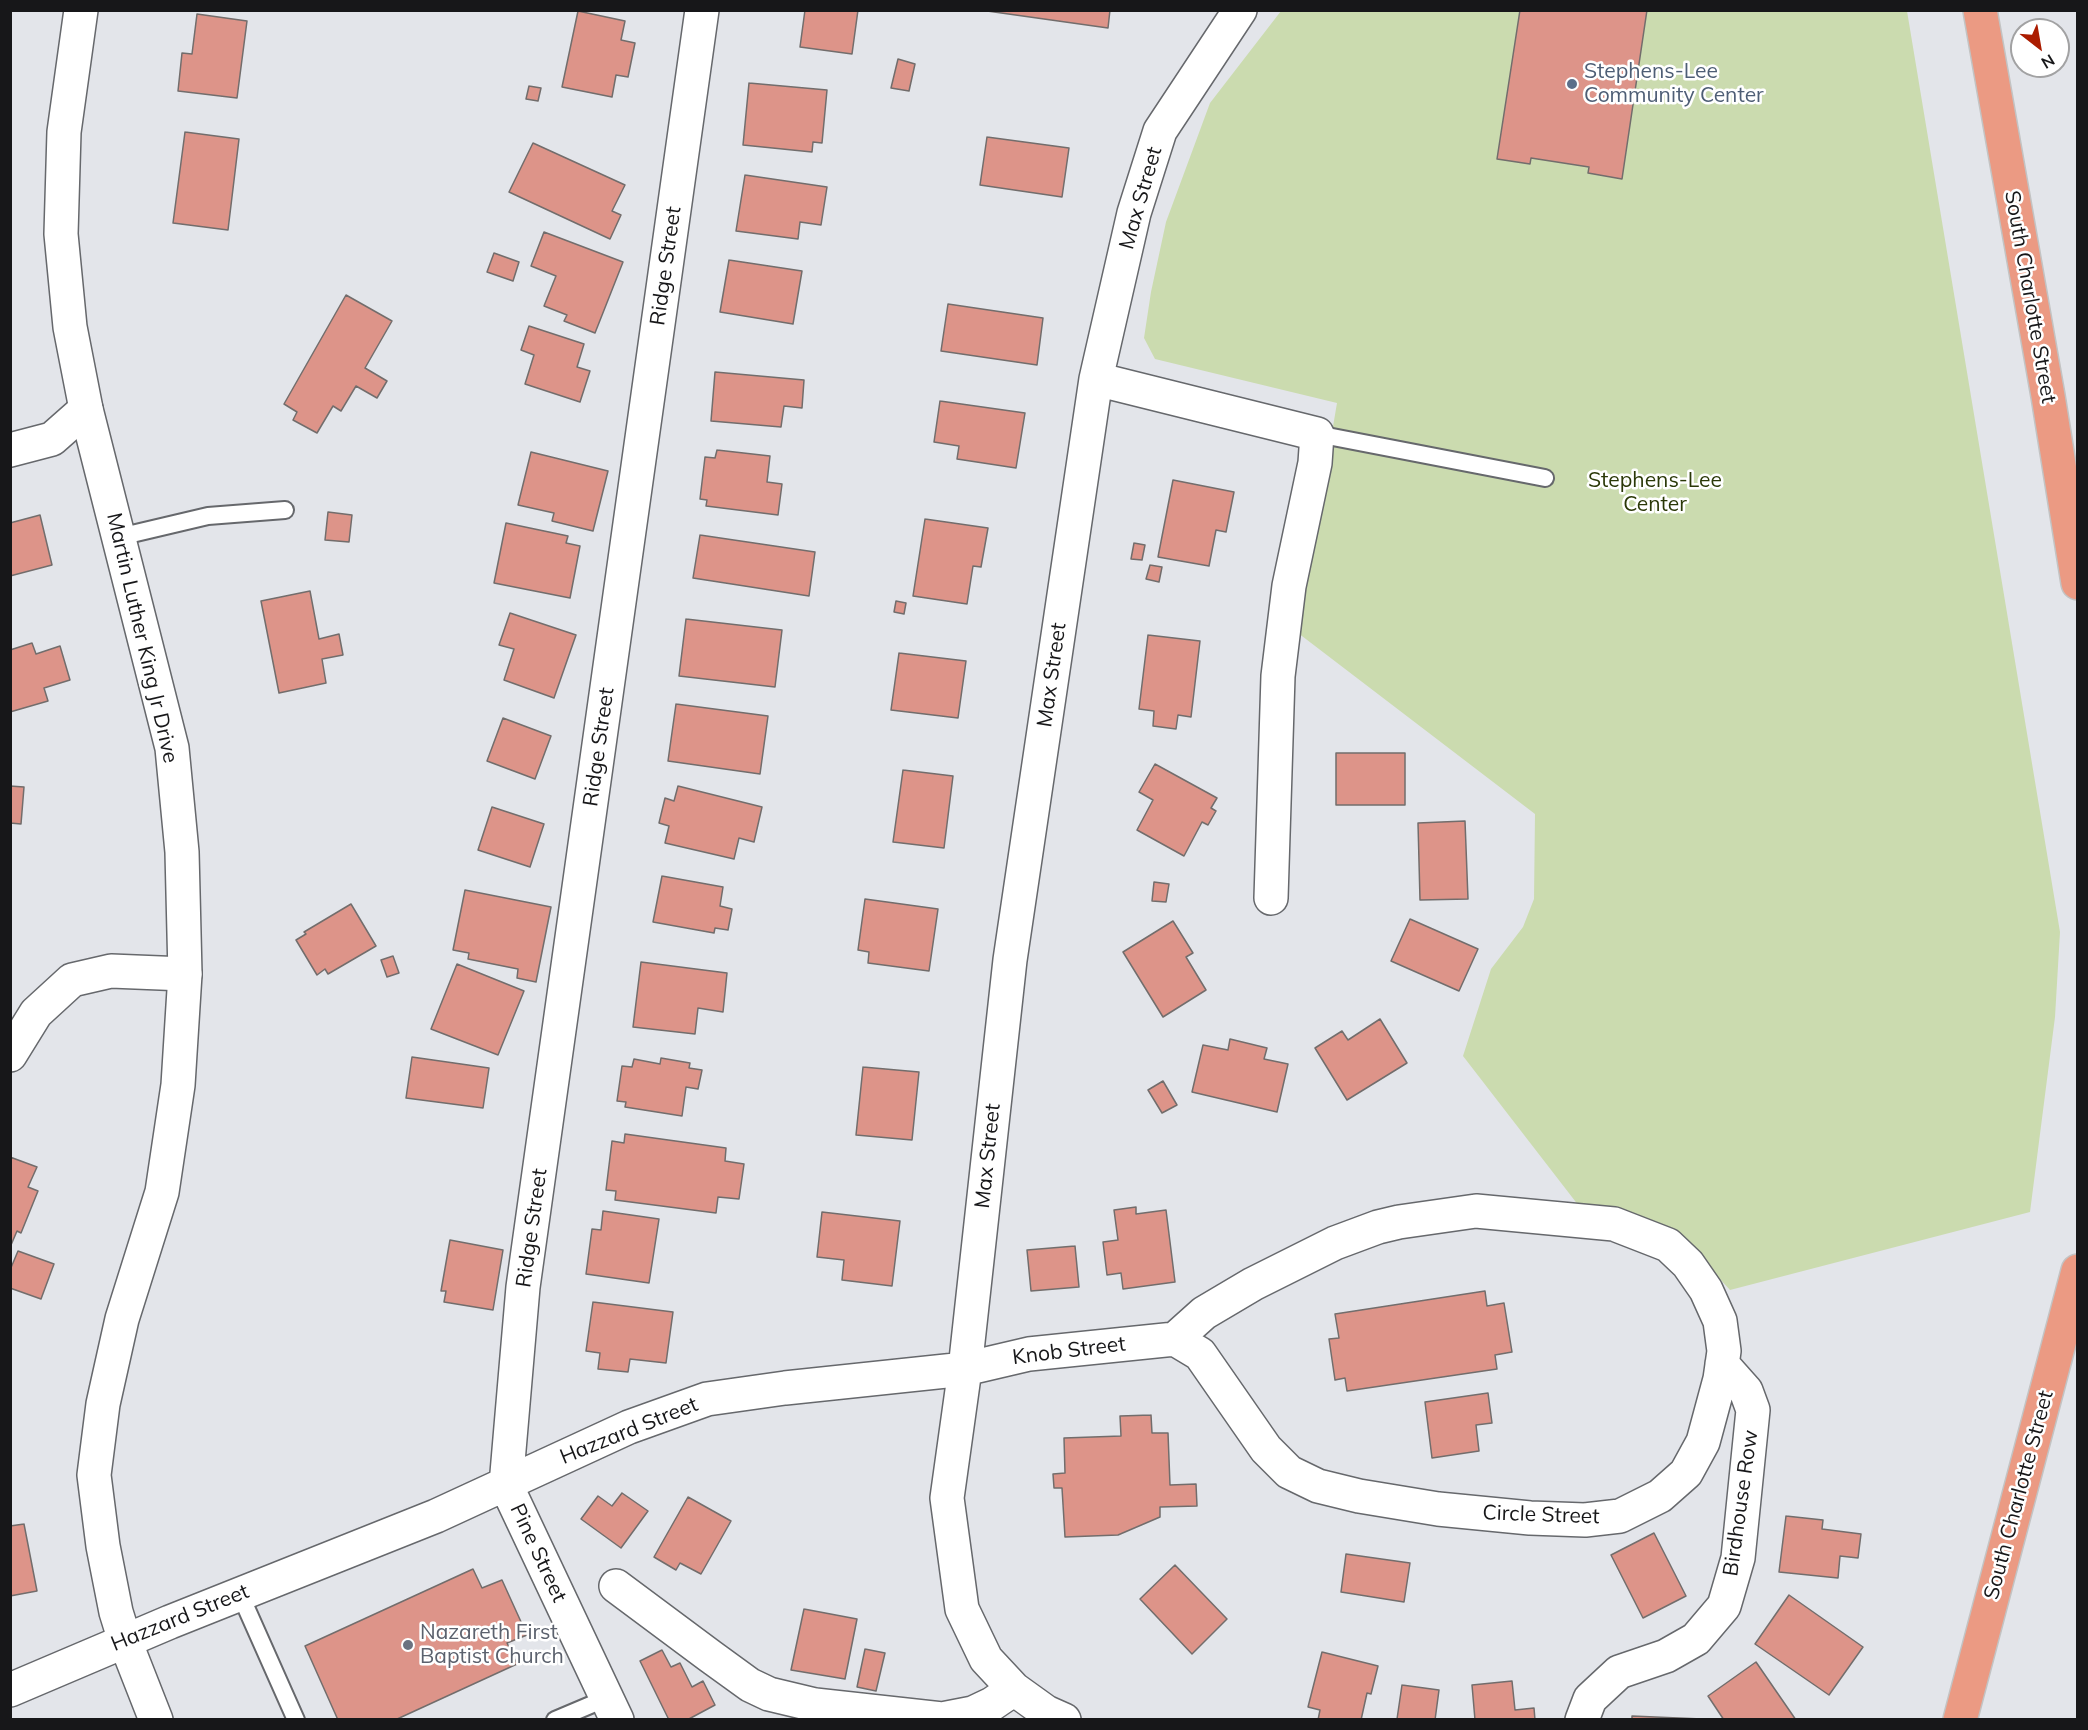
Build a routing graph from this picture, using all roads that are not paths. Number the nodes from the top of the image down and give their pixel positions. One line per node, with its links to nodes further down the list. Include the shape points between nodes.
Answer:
1 (81, 10): 6 (street, Martin Luther King Jr Drive, via 64,132 61,234 69,327)
2 (702, 10): 20 (street, Ridge Street, via 523,1287)
3 (1240, 10): 5 (street, Max Street, via 1161,131 1134,213)
4 (1980, 10): 12 (main road, South Charlotte Street)
5 (1096, 379): 7 (street); 19 (street, Max Street, via 1010,960)
6 (86, 409): 8 (street, via 52,439); 11 (street, Martin Luther King Jr Drive)
7 (1317, 434): 9 (lane); 13 (street, via 1315,463 1289,586 1278,676)
8 (10, 450)
9 (1545, 478)
10 (285, 510): 11 (lane, via 208,516)
11 (119, 537): 14 (street, Martin Luther King Jr Drive, via 172,748 182,852)
12 (2078, 583)
13 (1271, 898)
14 (185, 974): 15 (street, via 111,971 72,980 36,1013); 23 (street, Martin Luther King Jr Drive, via 178,1085 162,1192 122,1319 103,1404 94,1475 103,1546)
15 (10, 1054)
16 (2078, 1270): 32 (main road, South Charlotte Street)
17 (1175, 1339): 18 (street, Circle Street, via 1204,1313 1335,1243 1400,1222 1476,1211 1614,1224 1668,1245 1689,1264 1706,1290 1720,1321); 18 (street, Circle Street, via 1200,1354 1266,1449 1289,1472 1318,1486 1359,1496 1530,1518 1585,1520 1620,1516 1660,1496 1686,1473 1703,1442); 19 (street, Knob Street, via 1029,1354)
18 (1722, 1364): 31 (street, Birdhouse Row, via 1746,1391 1753,1410 1738,1558 1724,1605 1696,1639 1666,1656 1619,1672 1590,1700)
19 (964, 1369): 20 (street, Hazzard Street, via 707,1399 629,1427); 24 (street, via 947,1497 962,1609 986,1659)
20 (506, 1485): 22 (street, Hazzard Street); 26 (street, Pine Street)
21 (616, 1586): 24 (street, via 750,1685 780,1696 815,1705 942,1719 973,1713)
22 (240, 1594): 23 (street, Hazzard Street); 28 (lane)
23 (125, 1641): 25 (street, Hazzard Street); 27 (street, Martin Luther King Jr Drive)
24 (1014, 1689): 30 (street, via 1046,1712)
25 (10, 1690)
26 (612, 1709): 29 (lane)
27 (156, 1719)
28 (296, 1719)
29 (555, 1719)
30 (1064, 1719)
31 (1582, 1719)
32 (1960, 1719)

